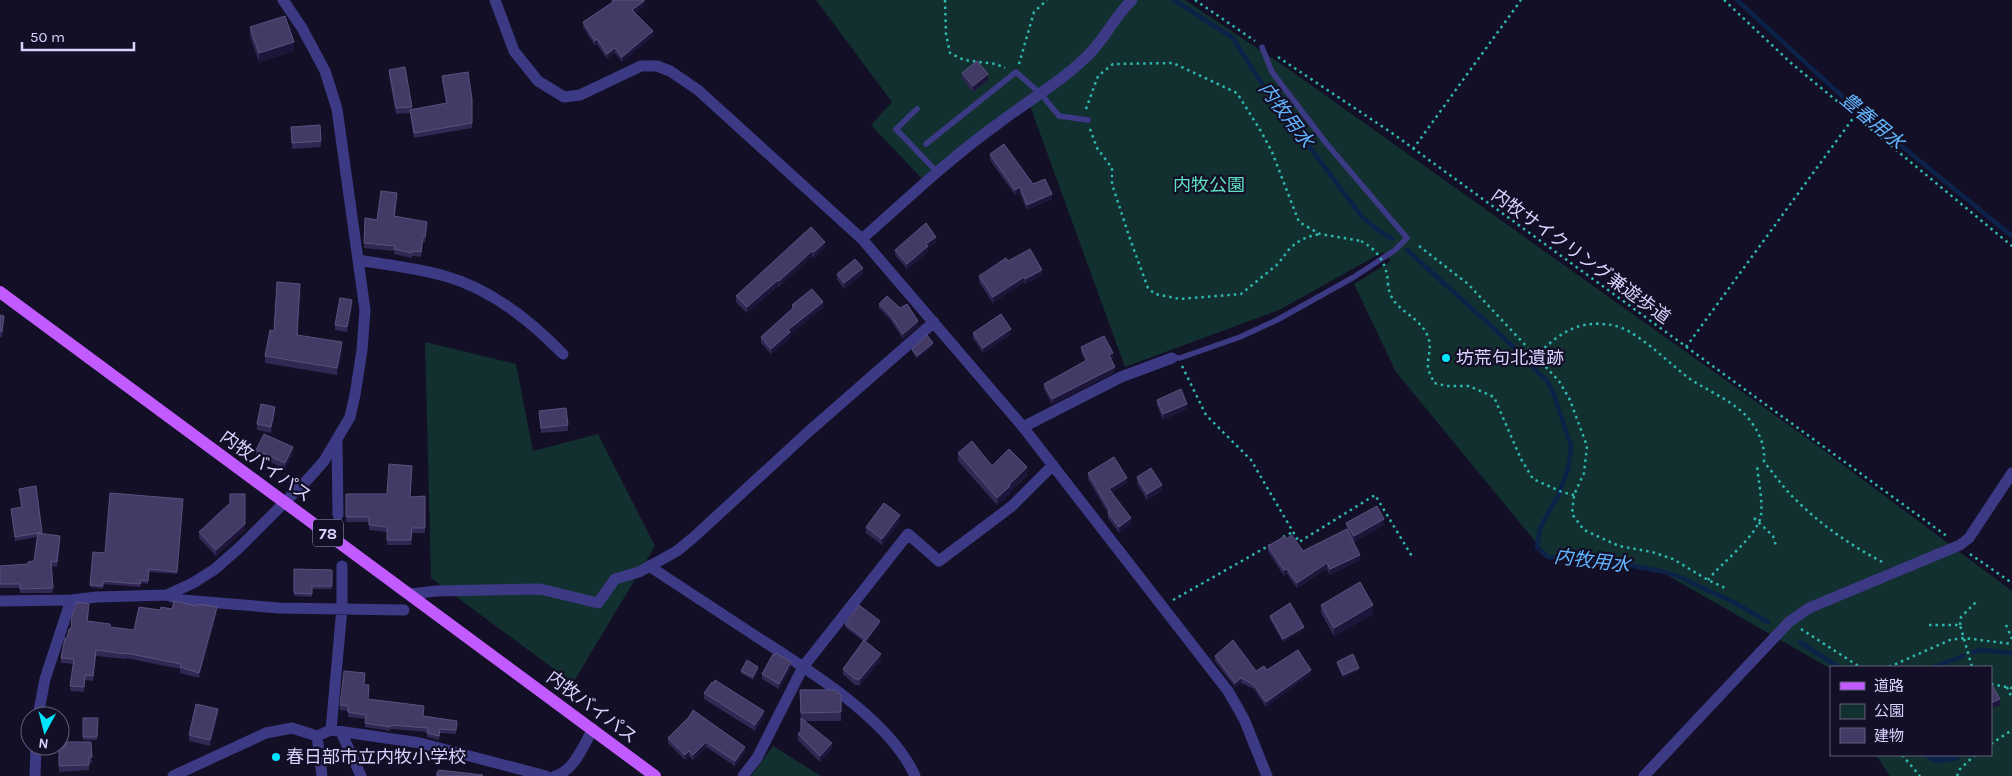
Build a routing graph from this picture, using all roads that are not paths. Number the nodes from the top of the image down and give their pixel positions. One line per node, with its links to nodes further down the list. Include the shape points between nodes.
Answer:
1 (283, 0): 11 (street, via 325,71 336,109)
2 (495, 0): 10 (street, via 514,51 538,81 564,97 580,95 641,66 657,66 670,72 698,90)
3 (1132, 0): 5 (street, via 1092,50)
4 (1262, 47): 15 (lane, via 1272,72 1326,143 1407,238 1362,272 1277,320 1240,337)
5 (1041, 94): 7 (lane, via 1059,116); 8 (lane, via 1016,72); 9 (street)
6 (917, 109): 9 (lane, via 896,129)
7 (1088, 120)
8 (926, 144)
9 (936, 171): 10 (street)
10 (862, 239): 13 (street)
11 (358, 260): 14 (street, via 446,276 476,288 509,306); 17 (street, via 365,310 362,350 350,417)
12 (0, 292): 20 (main road, 内牧バイパス / 78)
13 (934, 322): 16 (street); 23 (street, via 694,537 677,551)
14 (563, 354)
15 (1176, 358): 16 (street, via 1121,377)
16 (1023, 428): 18 (street)
17 (337, 442): 20 (street, via 319,467); 21 (street)
18 (1053, 465): 30 (street, via 1012,506 939,562 908,534); 45 (street, via 1228,691 1244,718)
19 (2012, 473): 46 (street, via 1969,538 1960,545 1809,608 1789,622)
20 (284, 502): 24 (main road, 内牧バイパス / 78); 25 (street, via 215,569)
21 (338, 515)
22 (342, 566): 28 (street)
23 (649, 566): 24 (street, via 615,579 598,603 540,589); 30 (street)
24 (411, 594): 32 (main road, 内牧バイパス / 78)
25 (167, 595): 26 (street); 28 (street, via 217,604)
26 (71, 600): 27 (street); 31 (street, via 45,679)
27 (0, 601)
28 (342, 608): 29 (street); 33 (street)
29 (404, 610)
30 (803, 667): 43 (street, via 757,758); 44 (street, via 849,701 894,742)
31 (40, 706)
32 (593, 729): 41 (street, via 570,767); 42 (main road, 内牧バイパス / 78)
33 (336, 731): 34 (street); 39 (street); 40 (street, via 420,743)
34 (317, 736): 37 (street, via 292,728 266,733); 38 (street)
35 (36, 756): 36 (street)
36 (35, 776)
37 (173, 776)
38 (322, 776)
39 (361, 776)
40 (546, 776)
41 (555, 776)
42 (656, 776)
43 (743, 776)
44 (915, 776)
45 (1267, 776)
46 (1644, 776)

